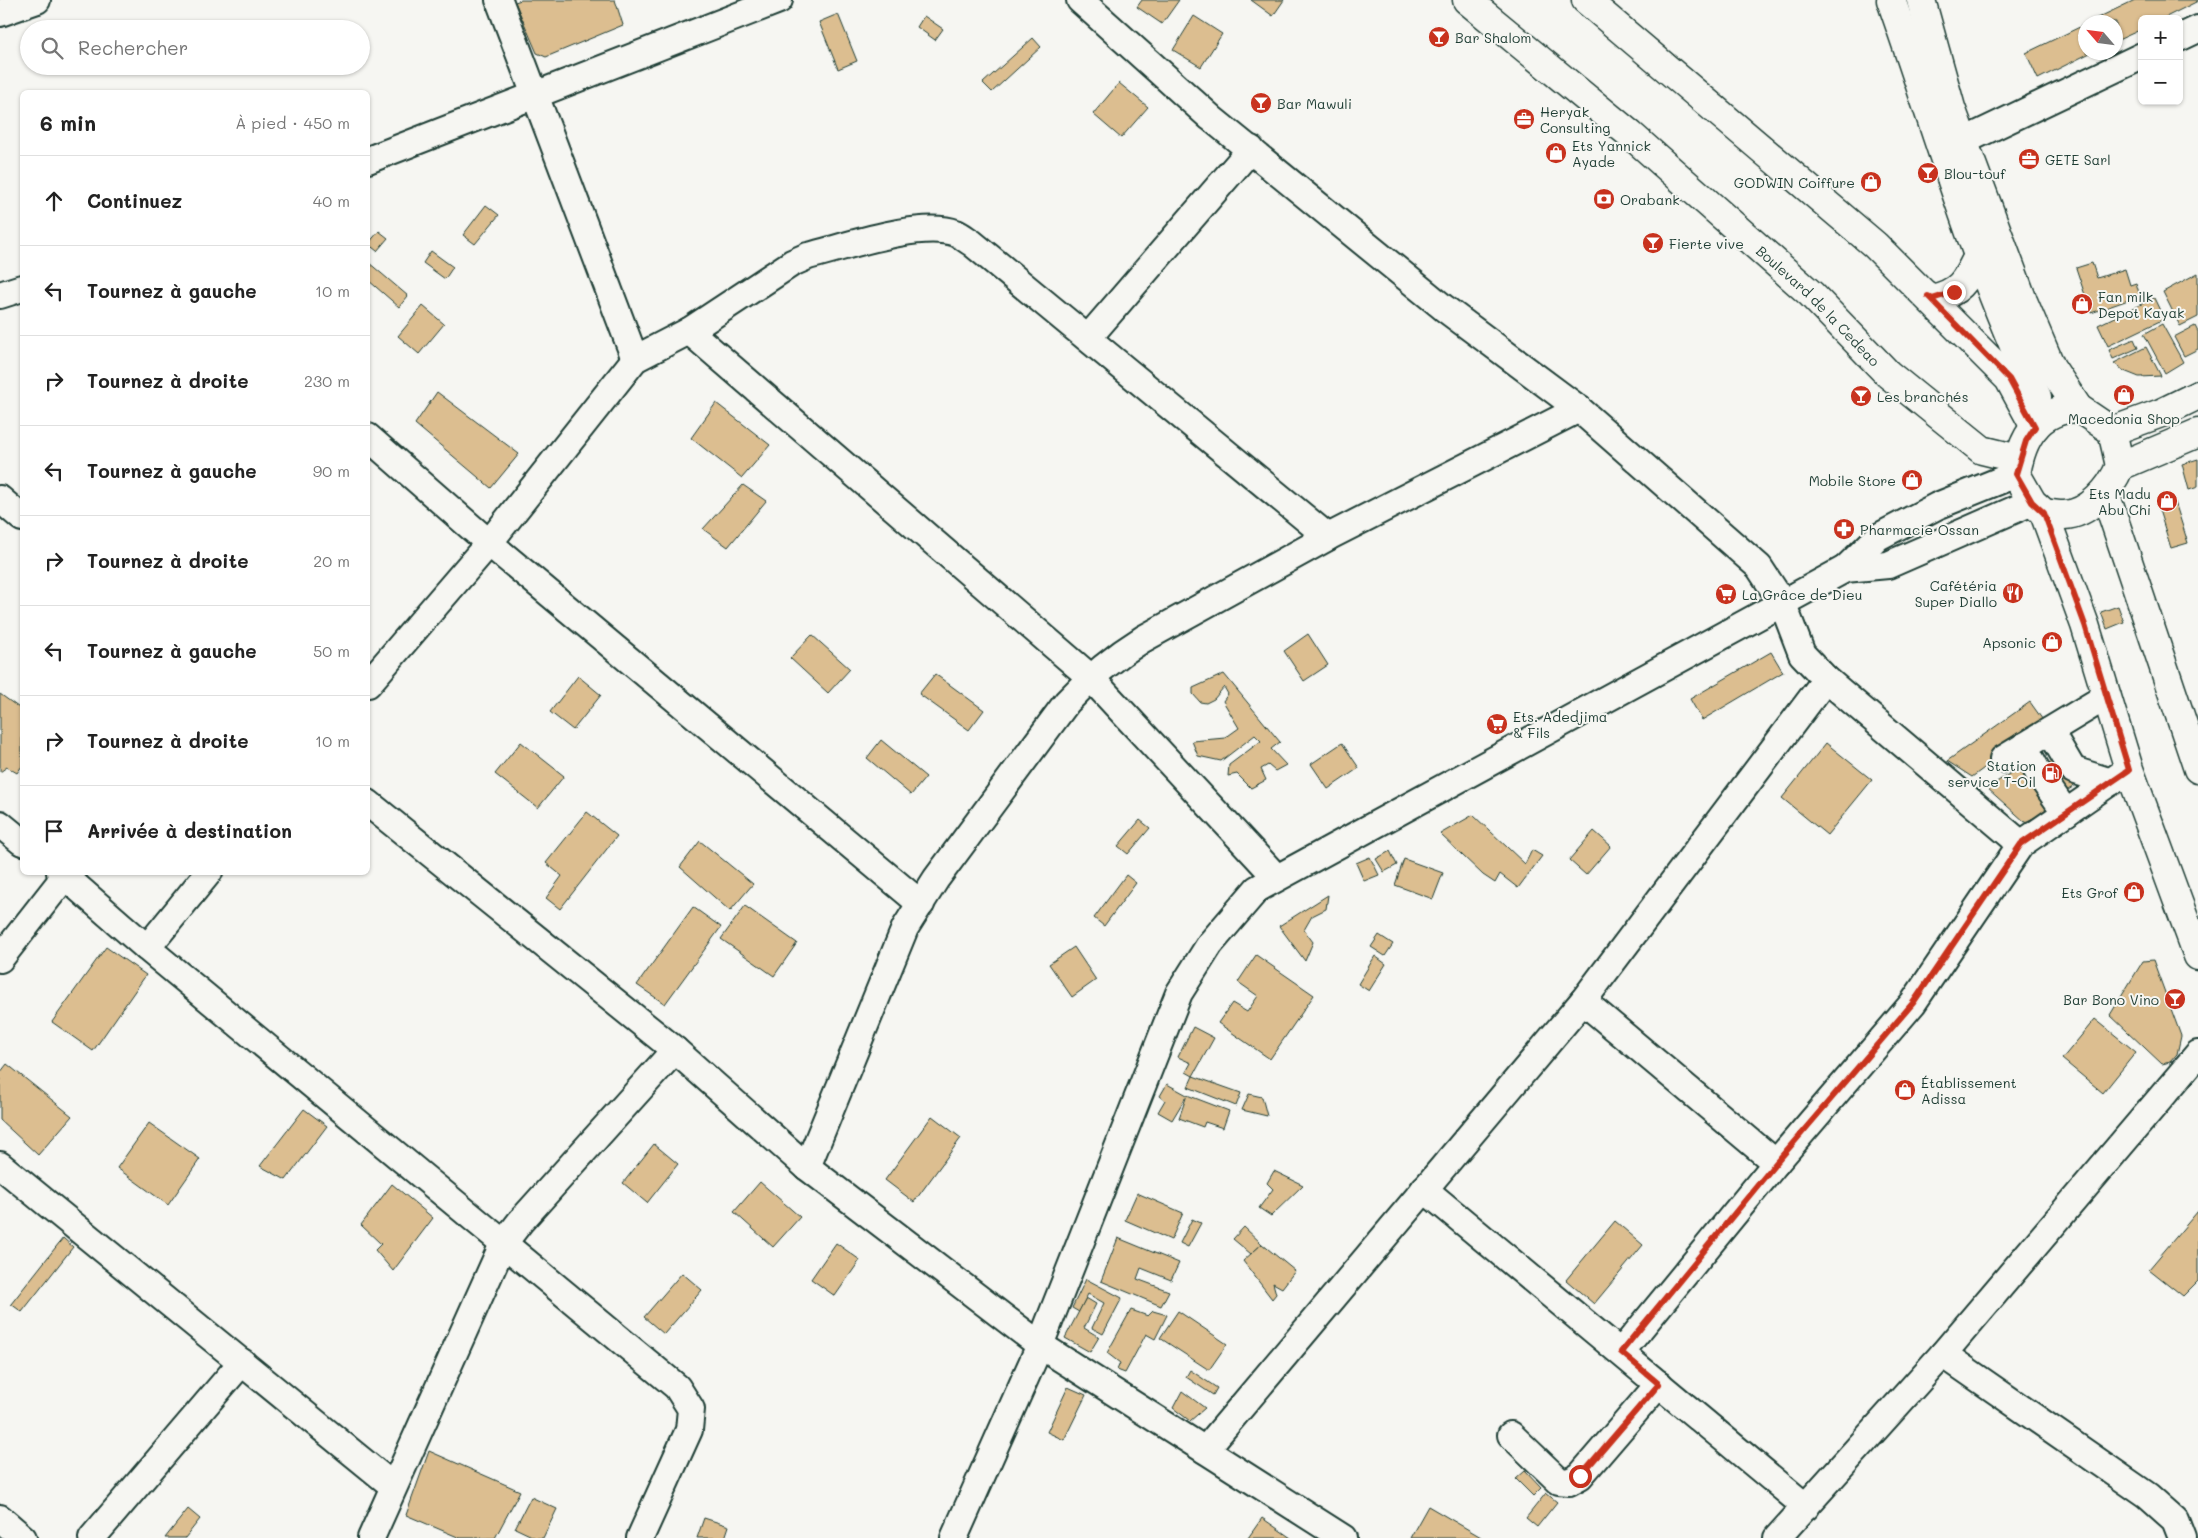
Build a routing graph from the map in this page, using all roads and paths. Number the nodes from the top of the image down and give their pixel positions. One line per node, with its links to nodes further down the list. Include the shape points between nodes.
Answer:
1 (37, 0): 9 (street)
2 (499, 0): 13 (street)
3 (779, 0): 13 (street)
4 (1080, 0): 15 (street)
5 (1467, 0): 32 (main road, Boulevard de la Cedeao, via 1631,135 1804,288 1888,374 1982,450)
6 (1586, 0): 20 (main road, via 1875,245)
7 (1891, 0): 17 (main road)
8 (1921, 0): 14 (main road, via 1951,108)
9 (0, 14)
10 (2198, 29): 11 (street)
11 (2183, 36)
12 (2138, 58): 14 (street)
13 (536, 94): 16 (street); 23 (street)
14 (1964, 141): 25 (main road, via 2026,310 2051,367)
15 (1250, 149): 22 (street); 26 (street, via 1444,308)
16 (370, 159)
17 (1978, 254): 20 (main road, via 1967,278 1954,292 1932,299); 27 (main road)
18 (20, 289): 19 (street)
19 (0, 295)
20 (1928, 296): 27 (main road, via 2009,379)
21 (689, 331): 22 (street, via 776,273 808,256 908,231 939,230 956,233 972,243); 23 (street); 41 (street)
22 (1088, 338): 37 (street)
23 (635, 359): 38 (street)
24 (2198, 395): 28 (main road)
25 (2078, 408): 27 (main road, via 2062,408); 28 (main road)
26 (1579, 409): 37 (street); 40 (street, via 1759,568)
27 (2041, 421): 32 (main road, via 2026,441)
28 (2112, 431): 31 (main road)
29 (2198, 433): 31 (main road)
30 (370, 439): 38 (street)
31 (2120, 466): 33 (main road)
32 (2017, 467): 35 (main road); 39 (street, via 1878,537)
33 (2105, 493): 35 (main road, via 2065,515); 46 (main road)
34 (0, 499): 36 (street)
35 (2038, 507): 39 (street, via 1888,565); 44 (main road, via 2092,630)
36 (20, 516)
37 (1328, 537): 41 (street, via 1119,653)
38 (489, 543): 43 (street); 57 (street)
39 (1845, 569): 40 (street)
40 (1782, 602): 42 (street, via 1802,654); 56 (street)
41 (1090, 677): 56 (street); 57 (street, via 1067,702)
42 (1826, 679): 52 (street); 61 (street)
43 (370, 682)
44 (2107, 696): 45 (street); 47 (main road)
45 (2050, 730): 47 (street, via 2073,770); 49 (street, via 2013,753 2039,774)
46 (2198, 769)
47 (2120, 776): 49 (street); 59 (main road)
48 (370, 805): 62 (street)
49 (2066, 813): 52 (street)
50 (0, 824): 51 (street)
51 (20, 840)
52 (2021, 844): 64 (street, via 1913,1003)
53 (61, 875): 60 (street)
54 (63, 875): 58 (street)
55 (207, 875): 58 (street)
56 (1276, 877): 69 (street, via 1257,889 1237,910 1210,944 1179,993)
57 (921, 904): 66 (street, via 905,928)
58 (147, 948): 68 (street)
59 (2198, 956)
60 (0, 958)
61 (1583, 1001): 64 (street); 67 (street)
62 (676, 1050): 66 (street); 68 (street)
63 (2198, 1054): 71 (street)
64 (1776, 1163): 70 (street)
65 (0, 1165): 72 (street)
66 (807, 1167): 69 (street)
67 (1424, 1189): 70 (street); 75 (street)
68 (503, 1244): 76 (street); 83 (street, via 677,1387 691,1409 689,1430)
69 (1040, 1344): 75 (street); 84 (street)
70 (1621, 1352): 73 (street)
71 (1943, 1354): 77 (street); 86 (street, via 2148,1496 2174,1520)
72 (242, 1362): 76 (street); 81 (street)
73 (1659, 1384): 74 (street, via 1580,1476 1569,1482 1559,1482); 77 (street)
74 (1510, 1434)
75 (1205, 1450): 85 (street)
76 (393, 1486): 82 (street)
77 (1806, 1507): 79 (street)
78 (0, 1518): 80 (street)
79 (1781, 1536)
80 (23, 1538)
81 (92, 1538)
82 (371, 1538)
83 (640, 1538)
84 (954, 1538)
85 (1344, 1538)
86 (2182, 1538)

